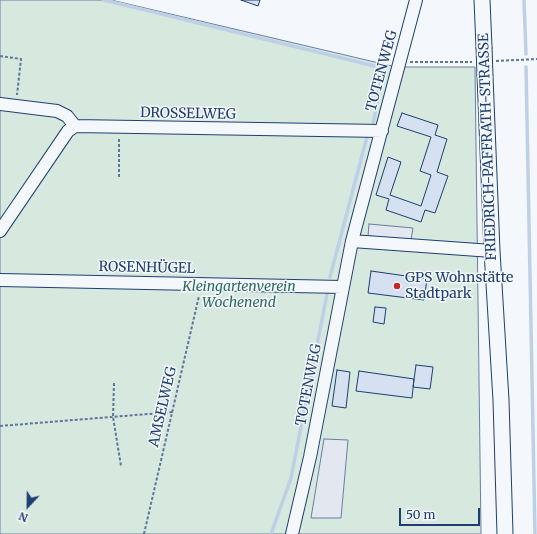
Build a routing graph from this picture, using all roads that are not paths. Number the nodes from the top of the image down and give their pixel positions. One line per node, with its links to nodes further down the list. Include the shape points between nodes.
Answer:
1 (416, 0): 5 (street, TOTENWEG)
2 (482, 0): 8 (main road, FRIEDRICH-PAFFRATH-STRASSE, bridge)
3 (0, 104): 4 (street, via 57,111 67,116)
4 (75, 126): 5 (street, DROSSELWEG); 6 (street, via 68,132)
5 (382, 131): 7 (street, TOTENWEG)
6 (0, 231)
7 (352, 241): 8 (street); 10 (street, TOTENWEG)
8 (492, 251): 12 (main road, FRIEDRICH-PAFFRATH-STRASSE, via 501,400)
9 (0, 280): 10 (street, ROSENHÜGEL)
10 (342, 287): 11 (street, TOTENWEG, via 310,457)
11 (292, 534)
12 (505, 534)

